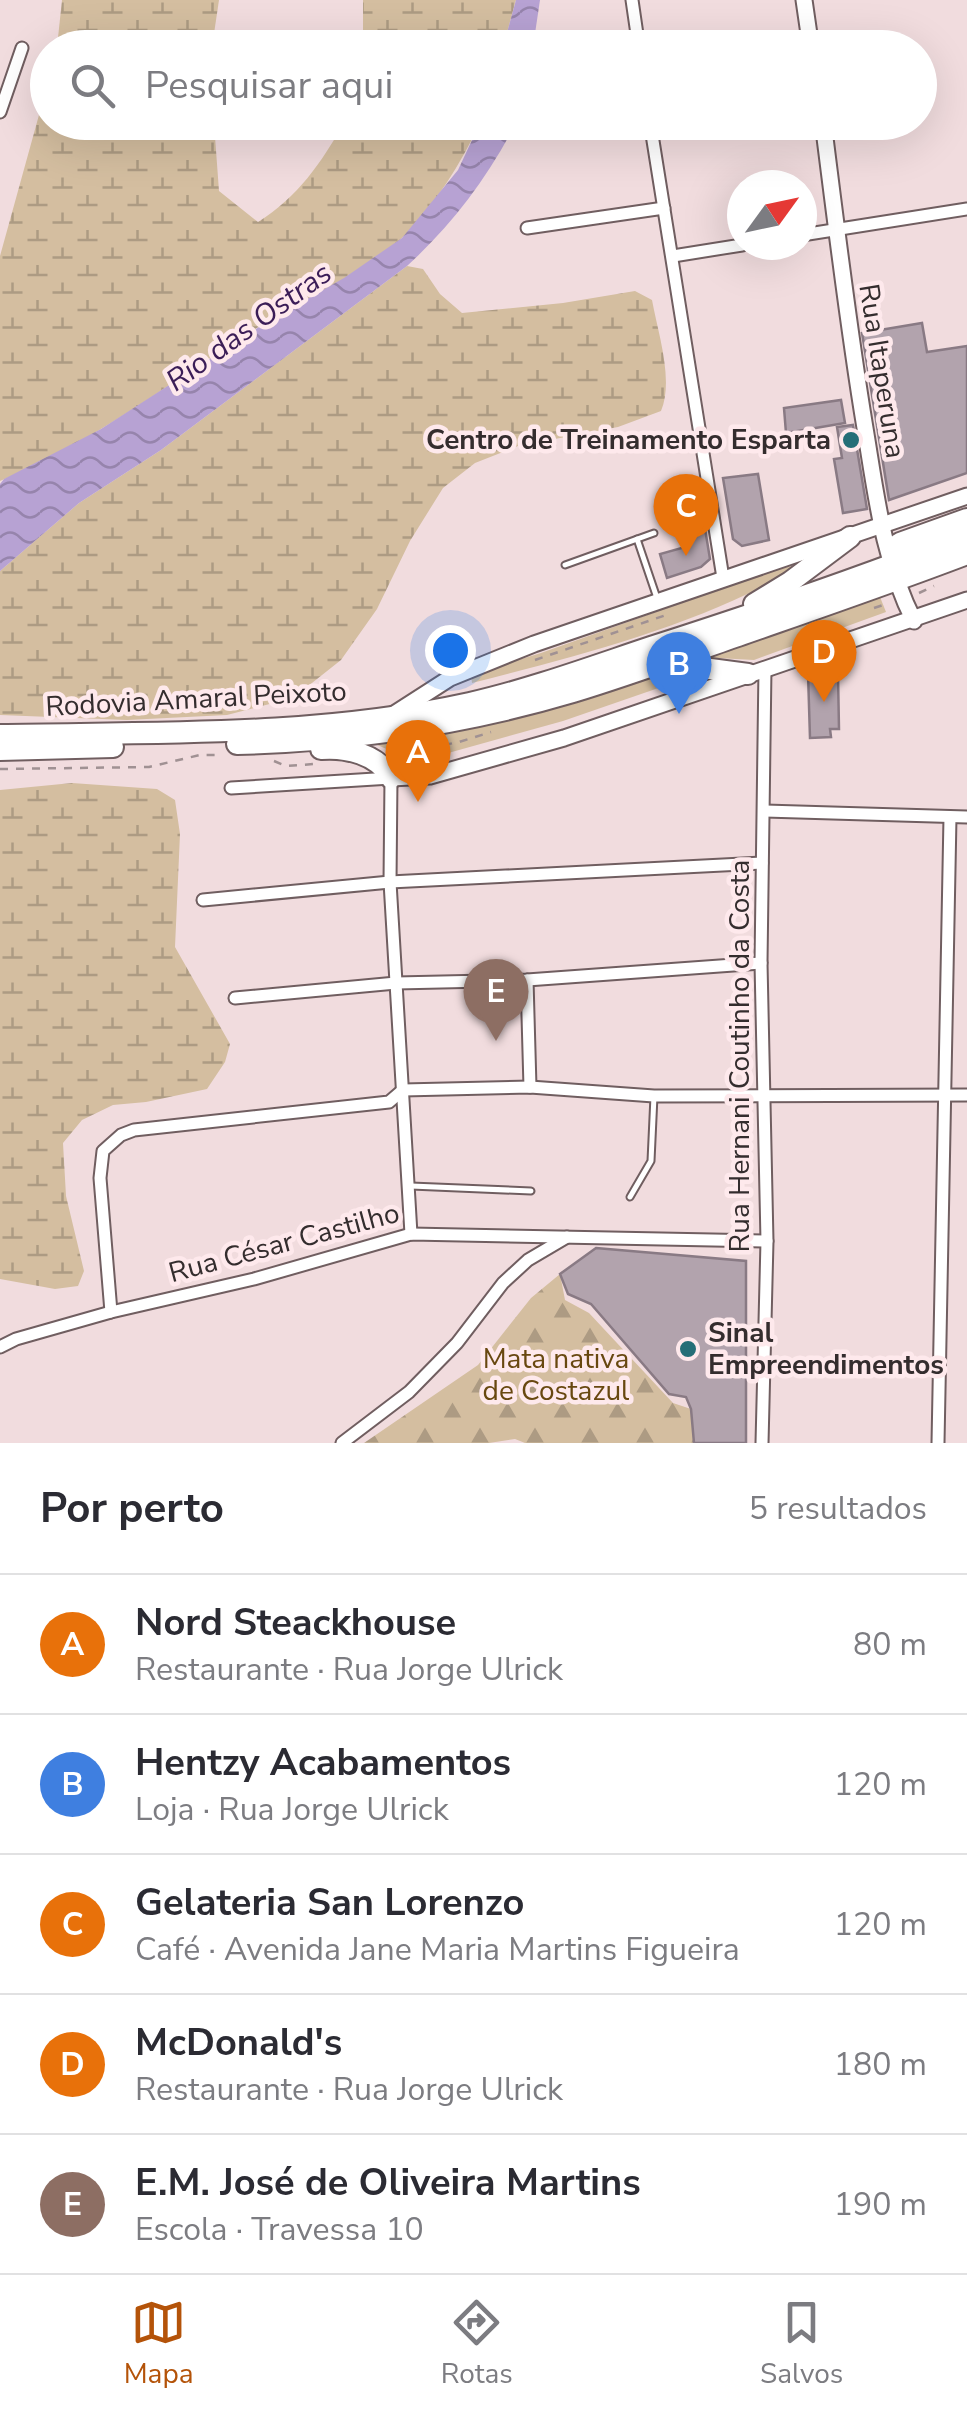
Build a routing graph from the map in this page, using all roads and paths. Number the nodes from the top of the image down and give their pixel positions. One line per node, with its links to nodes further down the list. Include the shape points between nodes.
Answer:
1 (632, 0): 3 (street)
2 (804, 0): 4 (main road)
3 (636, 30)
4 (809, 30)
5 (22, 48): 6 (street)
6 (2, 98): 7 (street)
7 (0, 112)
8 (653, 140): 10 (street)
9 (824, 140): 13 (main road, Rua Itaperuna)
10 (664, 208): 12 (street); 16 (street)
11 (967, 209): 13 (street)
12 (527, 228)
13 (836, 229): 14 (street); 19 (main road, Rua Itaperuna)
14 (817, 232)
15 (727, 247): 16 (street)
16 (673, 256): 27 (street)
17 (967, 496): 19 (main road)
18 (967, 519): 26 (highway, via 900,543)
19 (881, 526): 22 (main road); 26 (main road, Rua Itaperuna)
20 (654, 533): 23 (lane)
21 (967, 536): 26 (highway, Rodovia Amaral Peixoto)
22 (850, 537): 27 (main road); 31 (highway, via 771,595)
23 (637, 538): 25 (lane); 28 (lane)
24 (967, 554): 26 (highway, Rodovia Amaral Peixoto)
25 (565, 565)
26 (893, 574): 30 (main road, Rua Itaperuna); 31 (highway, Rodovia Amaral Peixoto); 32 (highway, Rodovia Amaral Peixoto)
27 (722, 578): 28 (main road)
28 (658, 600): 34 (main road)
29 (967, 600): 30 (main road)
30 (914, 620): 33 (main road)
31 (709, 628): 35 (highway, Rodovia Amaral Peixoto)
32 (663, 663): 33 (highway); 38 (highway, Rodovia Amaral Peixoto, via 474,717)
33 (757, 671): 40 (main road, via 564,738 430,776); 42 (street, Rua Hernani Coutinho da Costa)
34 (450, 678): 35 (main road); 36 (main road)
35 (468, 703): 36 (highway, Rodovia Amaral Peixoto)
36 (394, 714): 37 (highway, Rodovia Amaral Peixoto, via 242,730)
37 (0, 735)
38 (266, 743): 39 (highway, Rodovia Amaral Peixoto); 40 (highway, via 290,751 337,748 380,763)
39 (0, 750)
40 (390, 778): 41 (street); 46 (street)
41 (232, 788)
42 (765, 811): 43 (street); 45 (street, Rua Hernani Coutinho da Costa)
43 (950, 817): 44 (street); 54 (street)
44 (967, 817)
45 (762, 863): 46 (street); 48 (street, Rua Hernani Coutinho da Costa)
46 (390, 882): 47 (street); 50 (street)
47 (202, 900)
48 (761, 962): 49 (street); 57 (street, Rua Hernani Coutinho da Costa)
49 (527, 980): 50 (street); 52 (street)
50 (396, 983): 51 (street); 53 (street)
51 (236, 998)
52 (530, 1087): 53 (street); 56 (street)
53 (403, 1090): 58 (street); 64 (street, via 389,1102 120,1135 103,1151 100,1178)
54 (944, 1094): 55 (street); 57 (street); 68 (street)
55 (967, 1095)
56 (654, 1096): 57 (street); 60 (lane, via 651,1161)
57 (762, 1096): 63 (street, Rua Hernani Coutinho da Costa)
58 (408, 1186): 59 (lane); 61 (street)
59 (531, 1191)
60 (630, 1198)
61 (411, 1234): 62 (street, Rua César Castilho); 64 (street, Rua César Castilho)
62 (567, 1237): 63 (street, Rua César Castilho); 66 (street, via 516,1272 410,1392)
63 (767, 1241): 67 (street, Rua Hernani Coutinho da Costa)
64 (111, 1312): 65 (street, Rua César Castilho)
65 (0, 1347)
66 (342, 1443)
67 (762, 1443)
68 (938, 1443)

